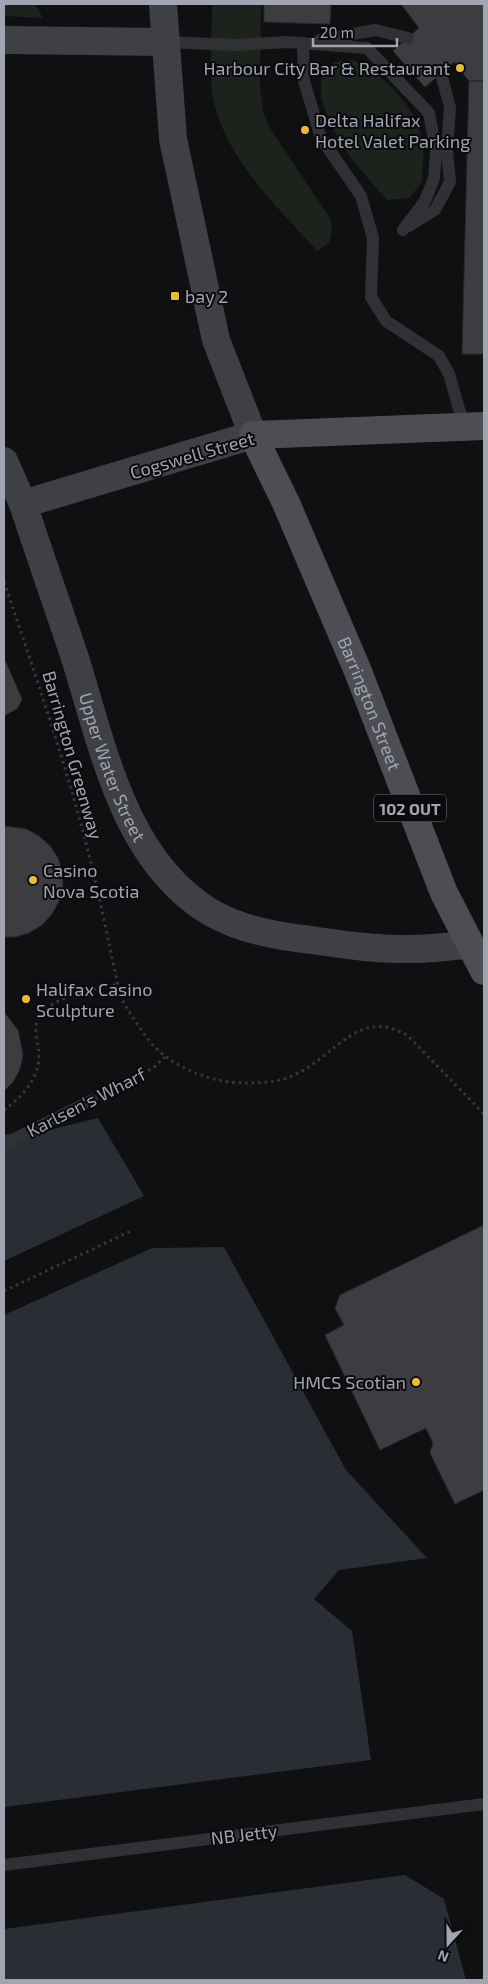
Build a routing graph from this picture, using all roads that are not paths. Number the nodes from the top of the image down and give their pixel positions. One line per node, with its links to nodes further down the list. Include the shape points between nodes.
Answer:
1 (163, 4): 4 (street)
2 (408, 38): 5 (lane, via 375,30)
3 (4, 40): 4 (street)
4 (166, 42): 5 (lane); 8 (street, via 173,139 216,340)
5 (303, 44): 6 (lane, via 367,48 429,113 436,151 434,178 425,201 403,230 435,210 450,182 447,150 450,107); 7 (lane, via 304,81 321,138 361,196 373,238 371,297 386,321 439,356)
6 (441, 74)
7 (474, 426): 8 (main road, Cogswell Street)
8 (254, 435): 10 (street, Cogswell Street); 11 (main road, Barrington Street / 102 OUT, via 357,669 440,884)
9 (4, 461): 10 (street, Upper Water Street)
10 (18, 504): 11 (street, Upper Water Street, via 115,789 150,852 168,877 211,912 275,936 412,949)
11 (469, 945): 12 (main road, Barrington Street)
12 (484, 971)
13 (92, 1100): 14 (lane, Karlsen's Wharf)
14 (4, 1144)
15 (484, 1804): 16 (lane, NB Jetty)
16 (4, 1865)

